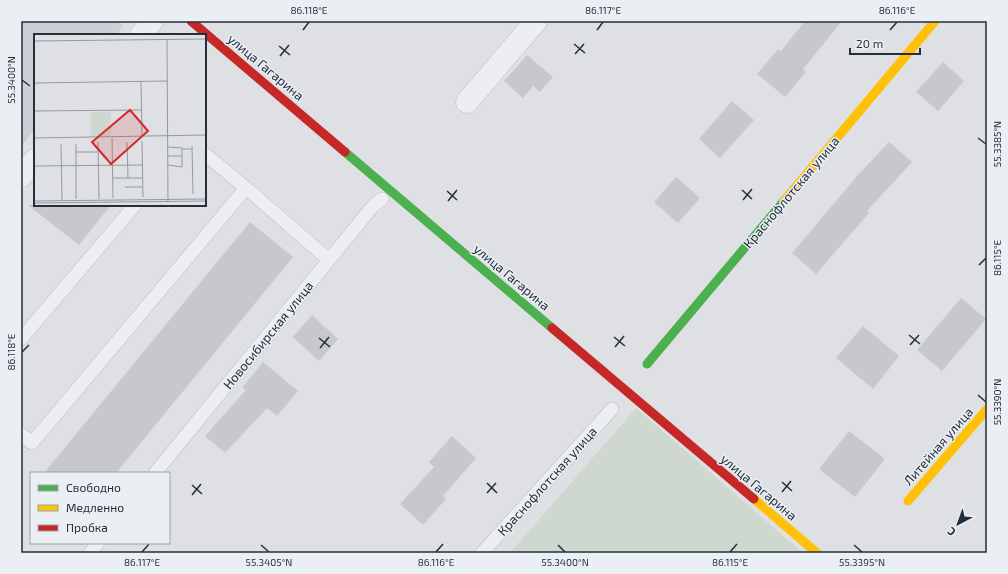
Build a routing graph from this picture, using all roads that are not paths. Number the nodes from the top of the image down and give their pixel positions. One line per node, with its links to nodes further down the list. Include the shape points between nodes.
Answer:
1 (152, 21): 5 (street)
2 (191, 21): 24 (street, улица Гагарина)
3 (536, 21): 6 (street)
4 (935, 21): 15 (street, Краснофлотская улица)
5 (142, 34)
6 (467, 102)
7 (206, 155): 10 (lane)
8 (34, 161): 9 (street)
9 (21, 176)
10 (246, 188): 13 (lane); 18 (lane, via 32,443)
11 (382, 198): 13 (lane, Новосибирская улица)
12 (134, 206): 14 (lane)
13 (329, 260): 19 (lane, Новосибирская улица)
14 (21, 339)
15 (647, 364)
16 (612, 409): 23 (lane, Краснофлотская улица)
17 (987, 410): 20 (street, Литейная улица)
18 (21, 434)
19 (156, 472)
20 (908, 500)
21 (97, 544): 22 (lane)
22 (90, 553)
23 (482, 553)
24 (817, 553)

